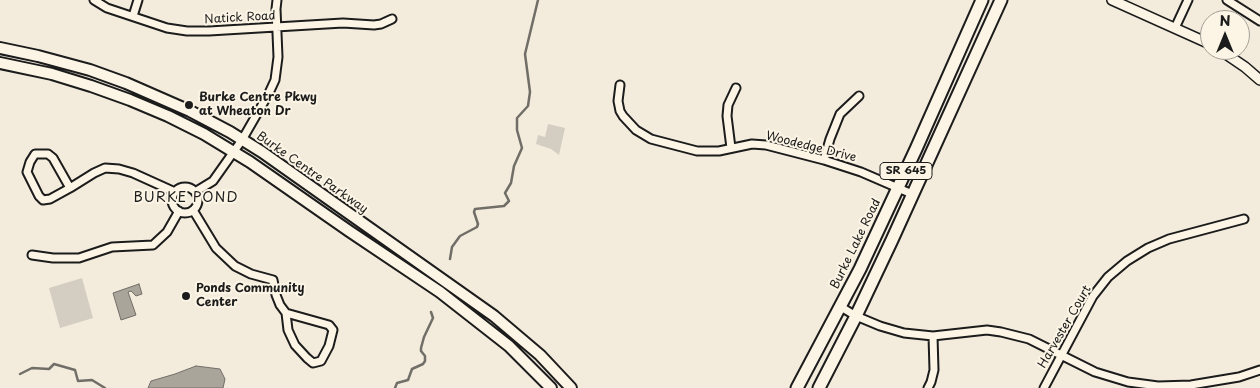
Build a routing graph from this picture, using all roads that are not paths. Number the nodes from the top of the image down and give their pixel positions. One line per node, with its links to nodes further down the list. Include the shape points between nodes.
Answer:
1 (94, 0): 9 (street, Natick Road)
2 (138, 0): 9 (street)
3 (277, 0): 12 (street)
4 (982, 0): 27 (main road, Burke Lake Road / SR 645)
5 (1001, 0): 30 (main road, SR 645)
6 (1112, 0): 13 (street)
7 (1188, 0): 13 (street)
8 (1227, 0): 11 (street)
9 (133, 16): 12 (street, Natick Road, via 187,31)
10 (392, 19): 12 (street, Natick Road, via 374,25 343,23)
11 (1260, 21)
12 (277, 27): 22 (street, via 278,57 274,80)
13 (1175, 28): 14 (street)
14 (1200, 39)
15 (0, 48): 22 (main road, Burke Centre Parkway, via 90,70 126,83 190,111)
16 (1235, 60): 18 (street)
17 (0, 63): 24 (main road, Burke Centre Parkway, via 52,74 130,100 168,116)
18 (1260, 80)
19 (620, 85): 23 (street, Woodedge Drive, via 618,101 622,116 645,136 697,151)
20 (736, 88): 23 (street, via 727,116)
21 (858, 96): 25 (street, via 840,114)
22 (242, 140): 24 (street); 43 (main road, Burke Centre Parkway, via 494,316 540,355)
23 (732, 148): 25 (street, Woodedge Drive, via 766,145)
24 (234, 152): 29 (street, via 213,181); 42 (main road, Burke Centre Parkway, via 440,292 509,346)
25 (824, 160): 27 (street, Woodedge Drive)
26 (70, 188): 26 (street, via 54,158 48,154 35,154 27,172 43,200 50,200); 28 (street, via 105,168 132,173)
27 (898, 188): 30 (street, Woodedge Drive); 35 (main road, Burke Lake Road / SR 645)
28 (175, 192): 29 (street, via 189,187); 32 (street, via 172,199)
29 (196, 192): 31 (street, via 198,203)
30 (912, 194): 37 (main road, SR 645)
31 (193, 210): 32 (street); 36 (street, via 216,248 235,266 273,280 280,305)
32 (179, 211): 34 (street, via 167,232 153,245 112,247 79,258)
33 (1244, 219): 39 (street, Harvester Court, via 1169,239 1127,261 1093,296)
34 (32, 255)
35 (841, 307): 37 (street); 44 (main road, Burke Lake Road / SR 645)
36 (286, 313): 36 (street, via 288,330 295,346 313,363 321,361 333,330 329,324)
37 (856, 316): 38 (street, via 904,333); 45 (main road, SR 645)
38 (933, 336): 39 (street, via 987,330 1002,332 1029,339); 46 (street, via 934,370)
39 (1061, 355): 41 (street, via 1095,372 1128,382); 47 (street, Harvester Court)
40 (1260, 370): 41 (street)
41 (1191, 387)
42 (551, 388)
43 (570, 388)
44 (797, 388)
45 (818, 388)
46 (928, 388)
47 (1044, 388)

